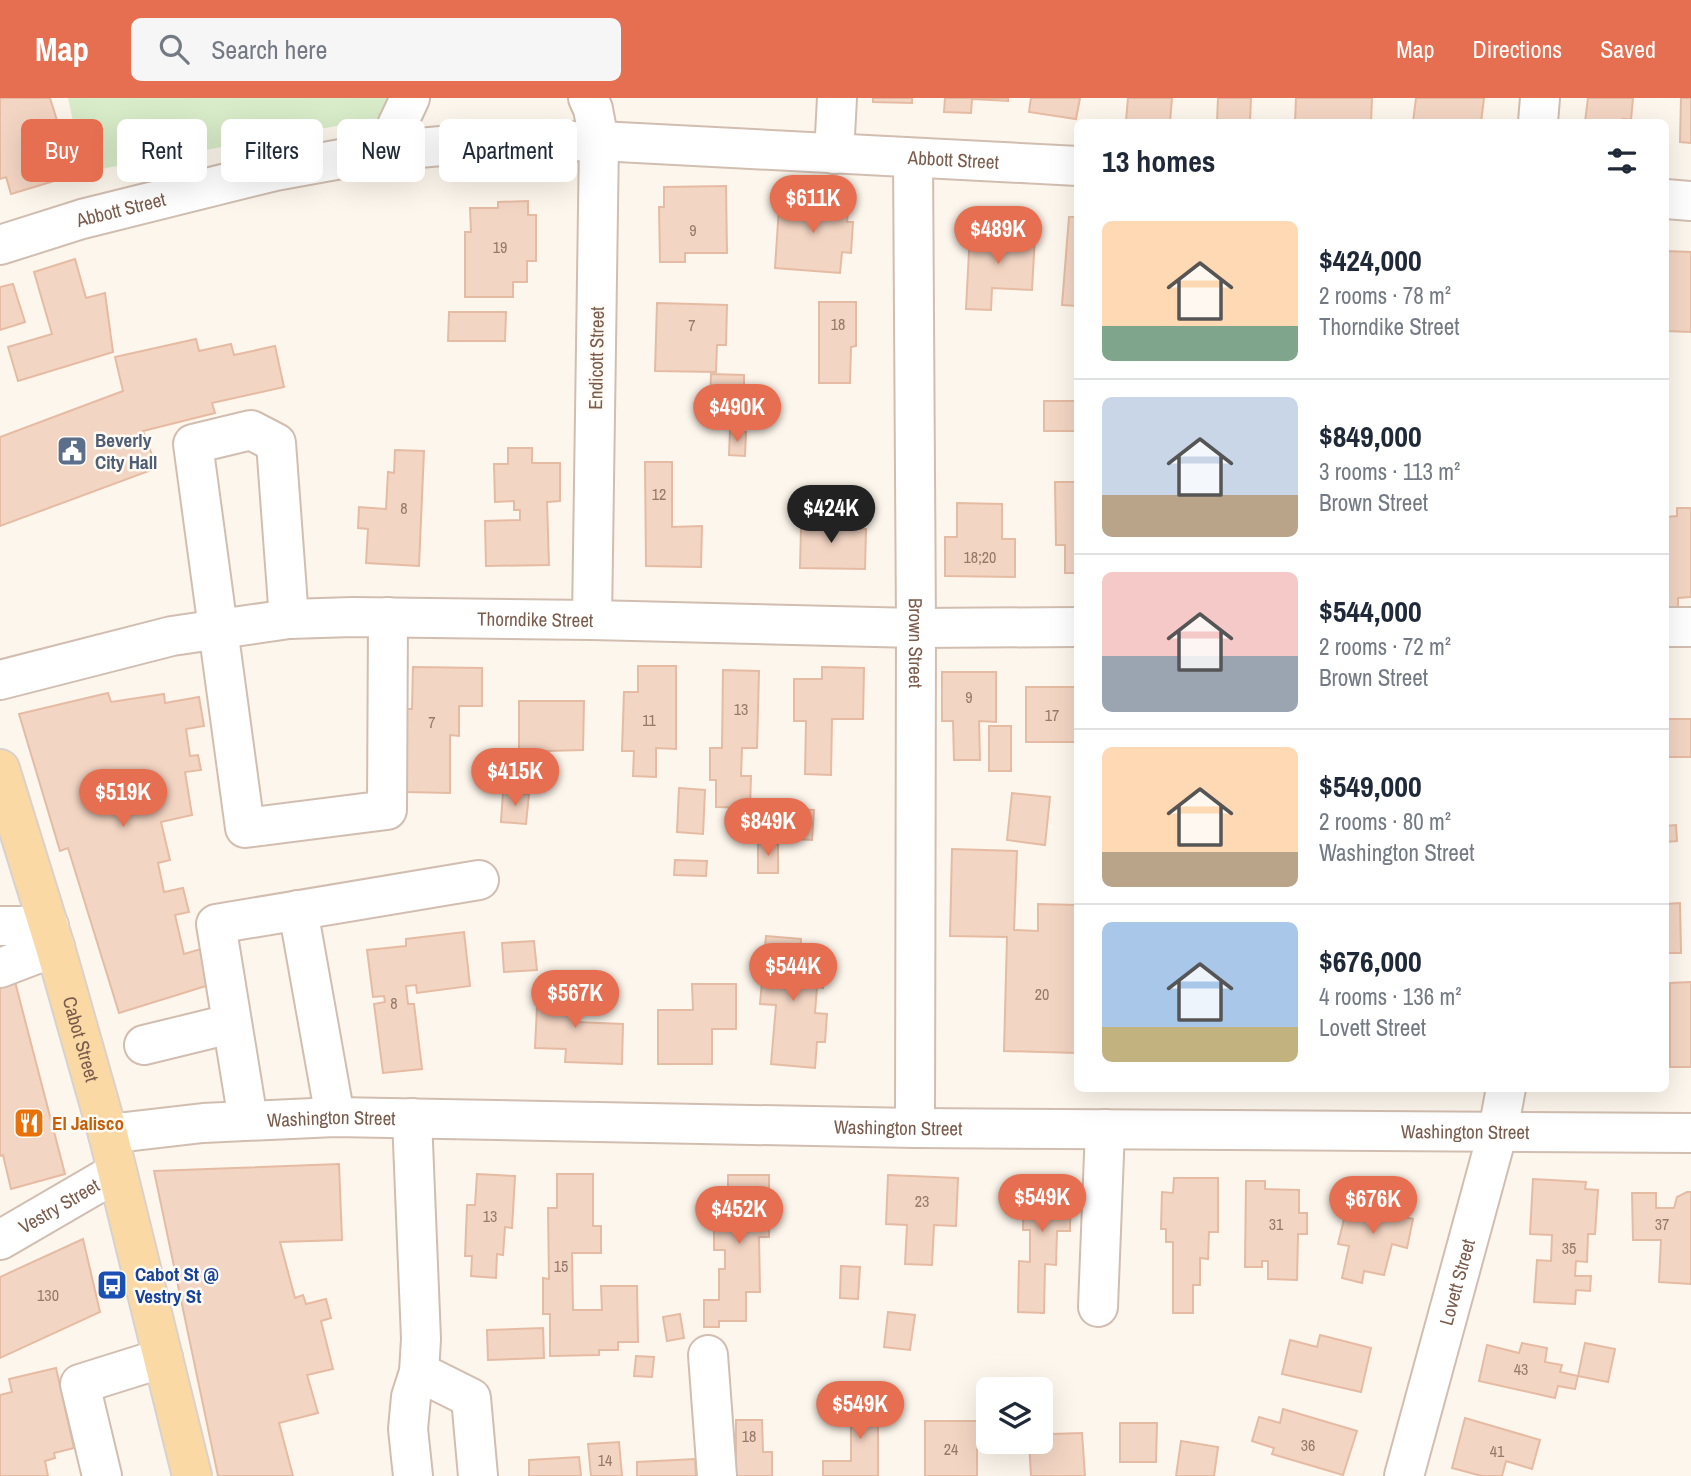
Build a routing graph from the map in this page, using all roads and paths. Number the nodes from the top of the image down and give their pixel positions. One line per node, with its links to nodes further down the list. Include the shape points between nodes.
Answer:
1 (410, 98): 5 (street)
2 (588, 98): 7 (street, Endicott Street)
3 (837, 98): 9 (street)
4 (1540, 98): 6 (street)
5 (400, 119)
6 (1538, 119)
7 (599, 141): 8 (street, Abbott Street); 9 (street, Abbott Street); 18 (street, Endicott Street)
8 (425, 147)
9 (834, 154): 10 (street, Abbott Street)
10 (913, 158): 12 (street, Abbott Street); 21 (street, Brown Street)
11 (337, 160): 15 (street, Abbott Street, via 82,219)
12 (1074, 166)
13 (1669, 199): 14 (street)
14 (1691, 201)
15 (0, 244)
16 (388, 617): 17 (street, Thorndike Street); 18 (street, Thorndike Street); 23 (street, via 387,810 245,828)
17 (289, 619): 23 (street, Thorndike Street); 23 (street, via 276,443 251,430 193,444)
18 (592, 620): 21 (street, Thorndike Street)
19 (1074, 627): 21 (street, Thorndike Street)
20 (1669, 627): 22 (street)
21 (916, 628): 37 (street, Brown Street)
22 (1691, 628)
23 (218, 629): 24 (street, Thorndike Street, via 172,636)
24 (0, 680)
25 (0, 769): 29 (main road, Cabot Street)
26 (479, 880): 27 (street)
27 (298, 910): 31 (street, via 216,924); 34 (street)
28 (0, 926): 29 (street)
29 (52, 936): 30 (street); 40 (main road, Cabot Street)
30 (0, 968)
31 (230, 1024): 32 (street); 36 (street)
32 (144, 1045)
33 (1506, 1092): 39 (street, Lovett Street)
34 (335, 1117): 35 (street, Washington Street); 36 (street, Washington Street)
35 (412, 1118): 37 (street, Washington Street); 47 (street)
36 (248, 1120): 40 (street, Washington Street)
37 (915, 1128): 38 (street, Washington Street)
38 (1105, 1129): 39 (street, Washington Street); 44 (street)
39 (1498, 1131): 41 (street, Washington Street); 53 (street, Lovett Street)
40 (108, 1133): 42 (main road, Cabot Street)
41 (1691, 1133)
42 (117, 1172): 43 (street, Vestry Street); 46 (main road, Cabot Street)
43 (0, 1240)
44 (1098, 1307)
45 (708, 1355): 52 (street)
46 (163, 1358): 48 (street, via 80,1384); 49 (main road, Cabot Street)
47 (419, 1372): 50 (street, via 408,1429); 51 (street, via 471,1398)
48 (102, 1476)
49 (192, 1476)
50 (413, 1476)
51 (478, 1476)
52 (717, 1476)
53 (1404, 1476)

